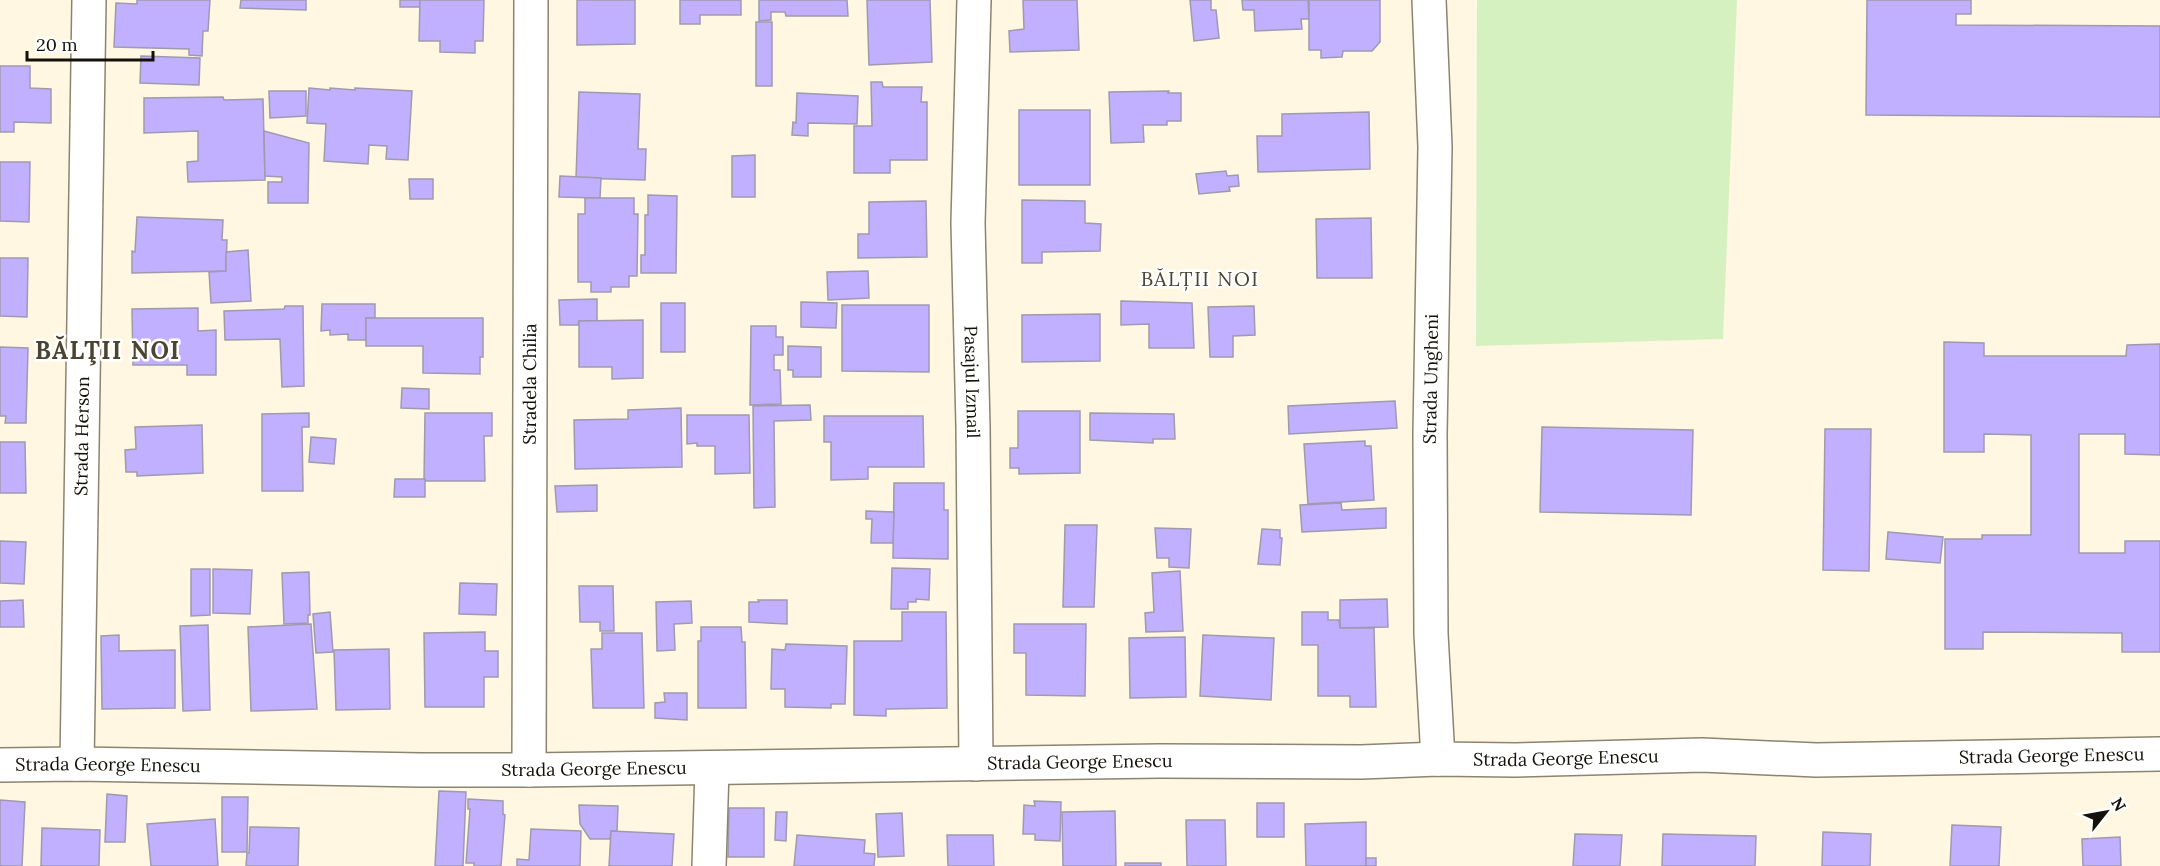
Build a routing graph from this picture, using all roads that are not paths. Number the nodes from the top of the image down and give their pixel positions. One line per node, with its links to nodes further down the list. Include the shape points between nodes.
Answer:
1 (89, 0): 7 (street, Strada Herson)
2 (531, 0): 11 (street, Stradela Chilia)
3 (974, 0): 8 (street, Pasajul Izmail, via 968,223)
4 (1429, 0): 6 (street, Strada Ungheni, via 1434,147 1431,634)
5 (2160, 754): 6 (street, Strada George Enescu, via 1816,760 1702,755)
6 (1438, 759): 8 (street, Strada George Enescu)
7 (77, 764): 9 (street, Strada George Enescu); 11 (street, Strada George Enescu)
8 (976, 764): 10 (street, Strada George Enescu)
9 (0, 765)
10 (712, 769): 11 (street, Strada George Enescu); 12 (street)
11 (529, 770)
12 (709, 866)

